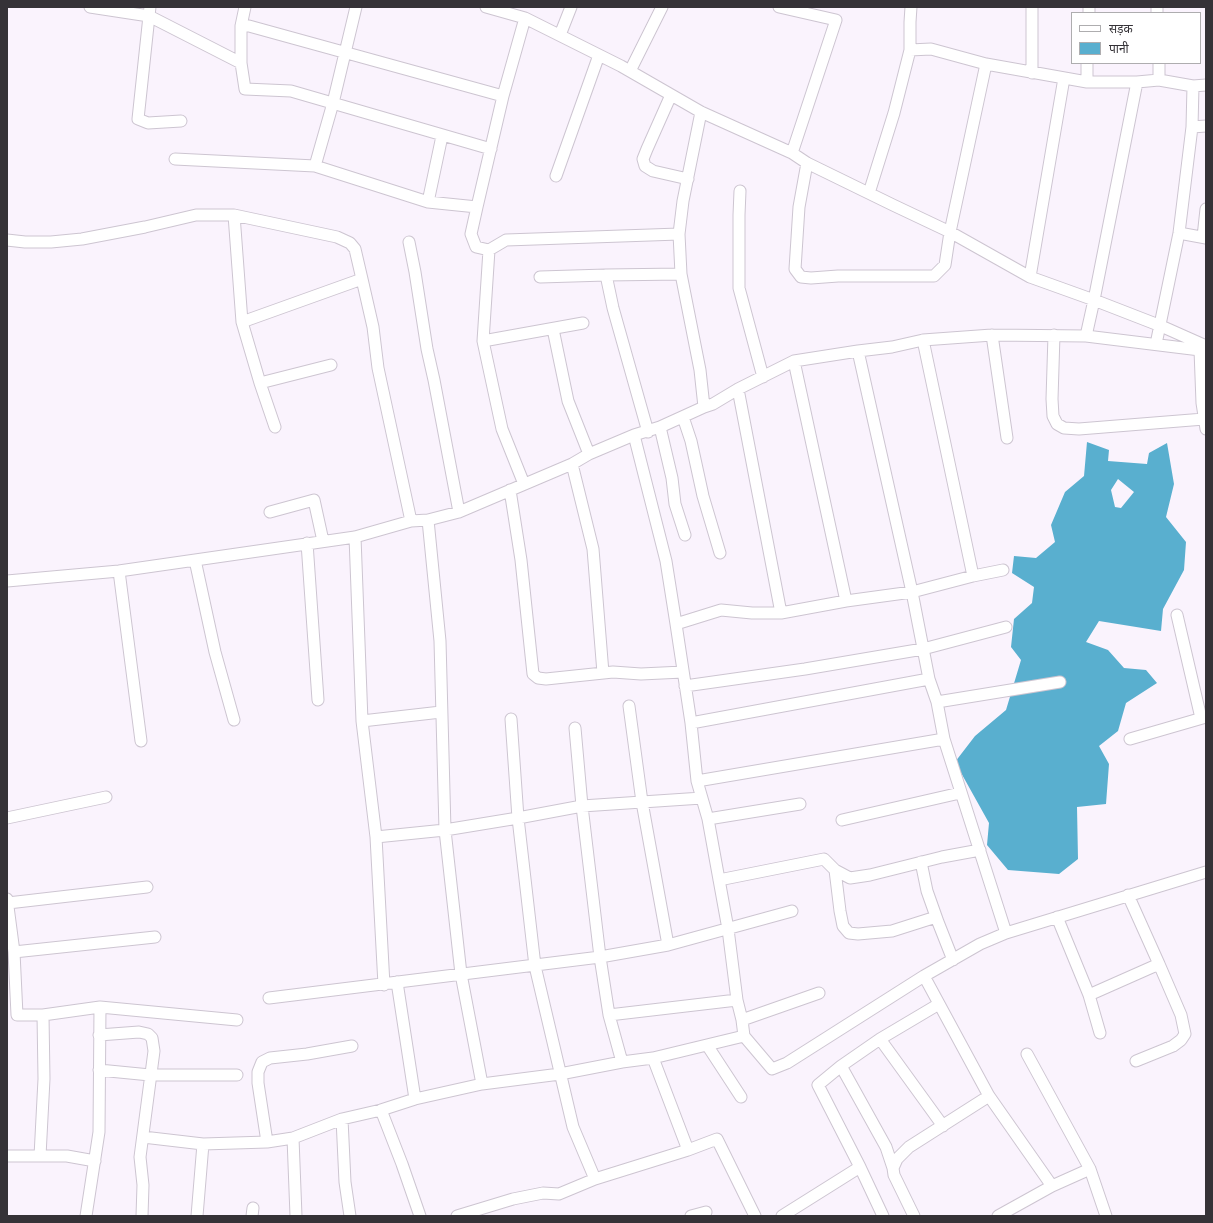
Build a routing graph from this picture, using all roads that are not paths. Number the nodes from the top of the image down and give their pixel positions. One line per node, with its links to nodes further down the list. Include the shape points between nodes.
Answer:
1 (90, 7): 11 (street)
2 (245, 7): 13 (street)
3 (356, 7): 16 (street)
4 (486, 7): 12 (street)
5 (571, 7): 14 (street)
6 (662, 7): 22 (street)
7 (779, 7): 10 (street)
8 (911, 7): 15 (street)
9 (1032, 7): 23 (street)
10 (801, 10): 39 (street, via 836,20)
11 (149, 11): 18 (street); 34 (street, via 138,119 148,123)
12 (525, 18): 14 (street); 31 (street)
13 (241, 26): 16 (street); 18 (street)
14 (560, 35): 17 (street)
15 (910, 50): 19 (street, via 930,49); 46 (street)
16 (344, 52): 31 (street); 32 (street)
17 (599, 55): 22 (street); 43 (street)
18 (241, 63): 32 (street, via 245,89 291,91)
19 (986, 64): 23 (street); 51 (street)
20 (1087, 64): 26 (street)
21 (1159, 64): 25 (street)
22 (630, 71): 30 (street)
23 (1032, 73): 24 (street)
24 (1064, 78): 26 (street); 61 (street)
25 (1159, 80): 27 (street); 29 (street)
26 (1087, 82): 27 (street)
27 (1137, 82): 63 (street)
28 (1206, 85): 29 (street)
29 (1194, 86): 36 (street)
30 (671, 95): 33 (street); 44 (street, via 643,159 646,166 653,171)
31 (503, 96): 38 (street)
32 (333, 103): 37 (street); 42 (street)
33 (701, 112): 39 (street); 44 (street)
34 (181, 121)
35 (1206, 126): 36 (street)
36 (1192, 127): 52 (street)
37 (442, 136): 38 (street); 47 (street)
38 (491, 150): 48 (street)
39 (792, 153): 41 (street)
40 (176, 159): 42 (street)
41 (807, 163): 46 (street); 51 (street, via 799,207 794,269 801,277 934,276 945,265)
42 (315, 166): 47 (street)
43 (556, 176)
44 (688, 179): 53 (street)
45 (740, 191): 78 (street, via 738,288)
46 (869, 193): 51 (street)
47 (428, 202): 48 (street)
48 (477, 207): 57 (street, via 471,234 476,247)
49 (1206, 209): 54 (street)
50 (234, 215): 55 (street, via 196,215 82,239 51,242); 62 (street, via 337,237 350,243 356,249); 64 (street)
51 (950, 232): 61 (street)
52 (1179, 233): 54 (street); 66 (street)
53 (679, 234): 57 (street, via 506,240); 58 (street)
54 (1204, 237)
55 (7, 240)
56 (409, 242): 94 (street)
57 (489, 250): 72 (street)
58 (681, 274): 59 (street); 81 (street, via 700,370)
59 (606, 275): 60 (street); 86 (street)
60 (540, 277)
61 (1030, 277): 63 (street)
62 (362, 279): 64 (street); 96 (street)
63 (1094, 300): 66 (street); 70 (street)
64 (242, 322): 79 (street)
65 (583, 324): 67 (street)
66 (1160, 326): 73 (street); 74 (street)
67 (554, 328): 72 (street); 89 (street, via 568,401)
68 (992, 335): 69 (street); 71 (street); 88 (street)
69 (1054, 335): 70 (street); 83 (street, via 1052,399 1053,416 1057,424 1064,428 1079,429)
70 (1086, 336): 73 (street)
71 (923, 340): 75 (street); 105 (street)
72 (483, 341): 91 (street, via 502,429)
73 (1156, 344): 74 (street)
74 (1204, 348): 83 (street, via 1202,403)
75 (858, 351): 76 (street); 107 (street)
76 (794, 361): 78 (street); 108 (street)
77 (331, 365): 79 (street)
78 (763, 377): 80 (street)
79 (260, 383): 84 (street)
80 (738, 389): 81 (street); 109 (street)
81 (704, 407): 82 (street)
82 (683, 417): 85 (street); 101 (street)
83 (1205, 424)
84 (275, 427)
85 (660, 427): 86 (street); 97 (street, via 672,478 675,504)
86 (648, 432): 87 (street)
87 (634, 436): 89 (street); 111 (street, via 666,561)
88 (1007, 438)
89 (589, 454): 90 (street)
90 (572, 464): 91 (street); 115 (street, via 592,549)
91 (524, 484): 92 (street)
92 (510, 490): 94 (street); 115 (street, via 521,560 533,674 546,679)
93 (270, 512): 99 (street, via 314,500)
94 (459, 512): 95 (street)
95 (428, 520): 96 (street); 122 (street, via 440,641)
96 (411, 521): 98 (street)
97 (685, 535)
98 (356, 537): 99 (street); 126 (street)
99 (323, 541): 100 (street)
100 (307, 543): 102 (street); 119 (street)
101 (720, 553)
102 (195, 560): 104 (street); 125 (street, via 215,652)
103 (1003, 570): 105 (street)
104 (119, 571): 106 (street); 131 (street)
105 (973, 576): 107 (street)
106 (7, 581)
107 (912, 592): 108 (street); 113 (street)
108 (846, 601): 109 (street)
109 (781, 613): 111 (street, via 721,610)
110 (1177, 615): 123 (street)
111 (676, 624): 114 (street)
112 (1006, 627): 113 (street)
113 (923, 649): 116 (street); 118 (street)
114 (683, 672): 115 (street); 118 (street)
115 (603, 673)
116 (929, 679): 120 (street); 127 (street)
117 (1060, 682): 120 (street)
118 (686, 686): 127 (street)
119 (318, 700)
120 (937, 702): 129 (street)
121 (629, 706): 136 (street)
122 (441, 712): 126 (street); 143 (street)
123 (1204, 717): 130 (street)
124 (511, 719): 140 (street)
125 (234, 720)
126 (362, 721): 144 (street)
127 (691, 723): 132 (street)
128 (575, 728): 138 (street)
129 (944, 739): 132 (street); 133 (street)
130 (1130, 739)
131 (141, 741)
132 (697, 781): 135 (street)
133 (960, 793): 142 (street); 145 (street)
134 (106, 797): 139 (street)
135 (702, 798): 136 (street); 141 (street)
136 (642, 802): 138 (street); 159 (street)
137 (800, 804): 141 (street)
138 (582, 806): 140 (street); 161 (street)
139 (7, 818)
140 (518, 818): 143 (street); 164 (street)
141 (708, 818): 149 (street)
142 (842, 820)
143 (445, 830): 144 (street); 165 (street)
144 (376, 837): 168 (street)
145 (980, 850): 146 (street); 157 (street)
146 (921, 862): 147 (street, via 850,878); 154 (street)
147 (834, 870): 149 (street, via 824,859); 154 (street, via 843,926 849,933 892,931)
148 (1206, 872): 151 (street)
149 (719, 880): 156 (street)
150 (147, 887): 152 (street)
151 (1128, 895): 155 (street); 163 (street)
152 (8, 901): 160 (street)
153 (792, 911): 156 (street)
154 (936, 917): 162 (street)
155 (1057, 917): 157 (street); 170 (street)
156 (728, 929): 159 (street); 172 (street)
157 (1006, 933): 162 (street, via 980,944)
158 (155, 937): 160 (street)
159 (668, 945): 161 (street)
160 (14, 952): 177 (street)
161 (600, 958): 164 (street); 176 (street)
162 (953, 960): 166 (street)
163 (1160, 964): 170 (street); 188 (street, via 1181,1015 1185,1034 1173,1046)
164 (535, 966): 165 (street); 192 (street)
165 (461, 974): 167 (street); 195 (street)
166 (924, 976): 173 (street); 182 (street, via 787,1063 772,1069)
167 (397, 982): 168 (street); 198 (street)
168 (384, 985): 171 (street)
169 (819, 993): 179 (street)
170 (1089, 995): 180 (street)
171 (269, 998)
172 (736, 1000): 176 (street); 179 (street)
173 (939, 1004): 183 (street); 196 (street)
174 (100, 1007): 175 (street); 178 (street); 181 (street)
175 (43, 1015): 177 (street); 208 (street, via 44,1079)
176 (609, 1015): 189 (street)
177 (12, 1016)
178 (237, 1020)
179 (742, 1020): 182 (street)
180 (1100, 1033)
181 (99, 1035): 191 (street); 193 (street, via 139,1032 148,1034 152,1038 154,1051)
182 (744, 1036): 184 (street)
183 (880, 1039): 190 (street); 201 (street)
184 (707, 1045): 187 (street); 197 (street)
185 (352, 1046): 204 (street, via 270,1058 262,1062 258,1072 258,1083)
186 (1027, 1054): 212 (street)
187 (653, 1058): 189 (street); 206 (street)
188 (1136, 1061)
189 (622, 1062): 192 (street)
190 (841, 1066): 210 (street, via 818,1085); 211 (street, via 886,1147)
191 (99, 1070): 193 (street); 209 (street, via 99,1132)
192 (560, 1074): 195 (street); 213 (street, via 572,1127)
193 (150, 1075): 194 (street); 202 (street)
194 (237, 1075)
195 (482, 1084): 198 (street)
196 (989, 1096): 201 (street); 214 (street)
197 (741, 1097)
198 (415, 1099): 199 (street)
199 (381, 1110): 200 (street); 221 (street)
200 (342, 1119): 203 (street); 220 (street, via 344,1182)
201 (942, 1126): 211 (street, via 909,1147 897,1159)
202 (143, 1137): 205 (street); 217 (street, via 140,1157 143,1185)
203 (293, 1138): 204 (street); 219 (street)
204 (267, 1142): 205 (street)
205 (203, 1144): 218 (street)
206 (688, 1150): 213 (street); 224 (street, via 717,1138)
207 (7, 1156): 208 (street)
208 (40, 1156): 209 (street)
209 (95, 1160): 216 (street)
210 (860, 1167): 225 (street); 226 (street)
211 (893, 1168): 227 (street)
212 (1090, 1169): 214 (street); 229 (street)
213 (595, 1179): 222 (street, via 559,1194 543,1193 513,1199)
214 (1052, 1186): 228 (street)
215 (706, 1212): 223 (street)
216 (86, 1216)
217 (142, 1216)
218 (197, 1216)
219 (296, 1216)
220 (350, 1216)
221 (420, 1216)
222 (457, 1216)
223 (691, 1216)
224 (755, 1216)
225 (782, 1216)
226 (883, 1216)
227 (914, 1216)
228 (998, 1216)
229 (1106, 1216)

